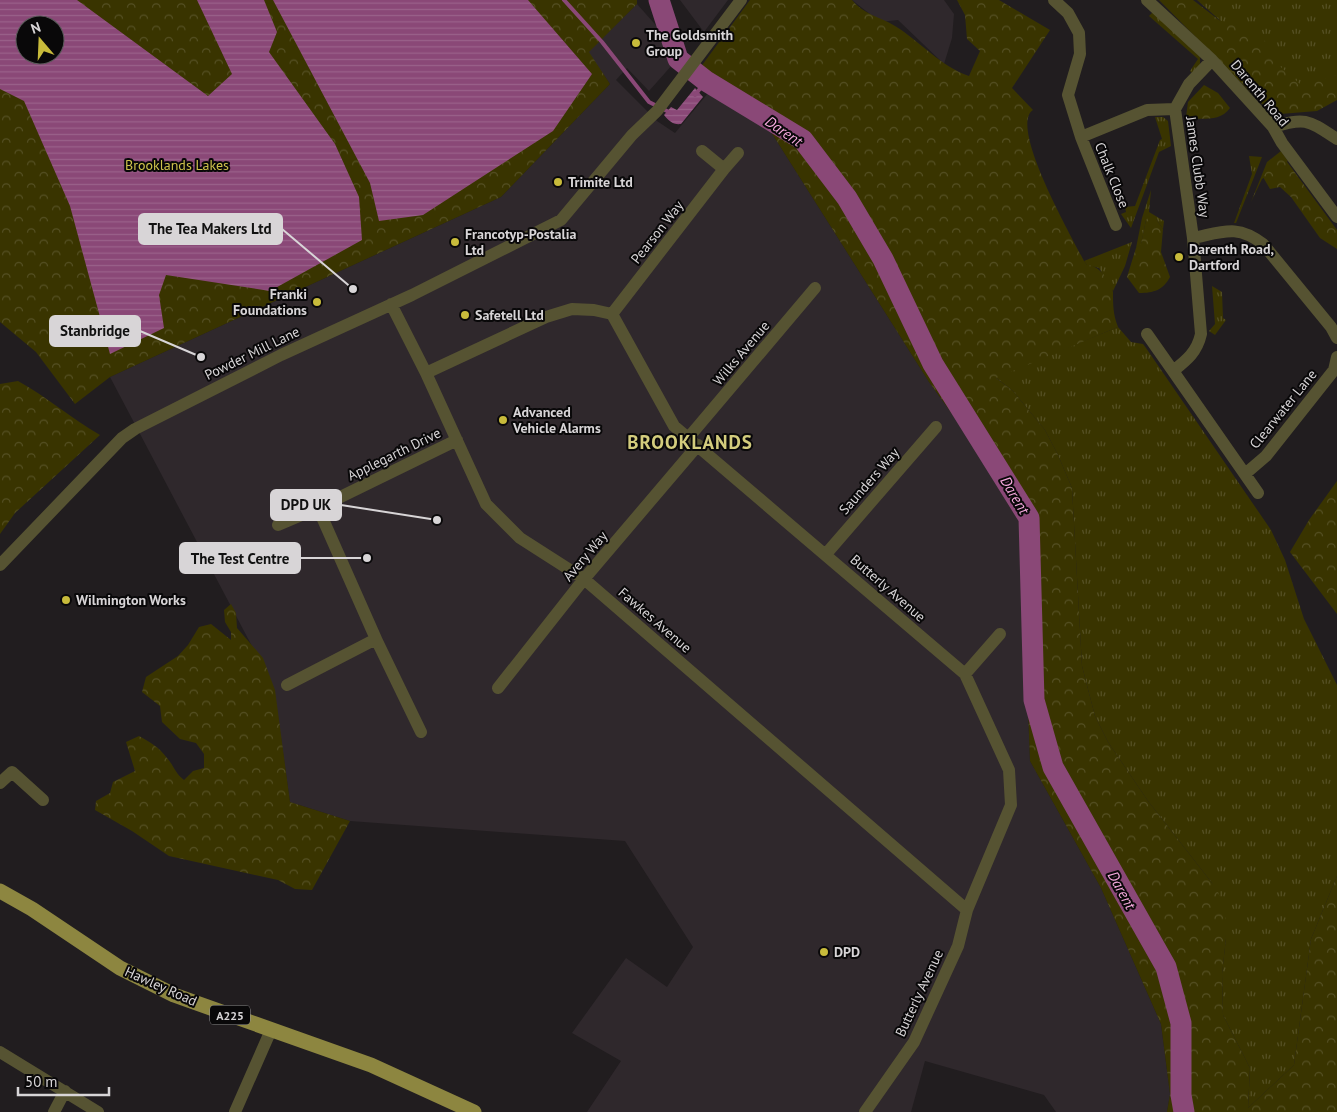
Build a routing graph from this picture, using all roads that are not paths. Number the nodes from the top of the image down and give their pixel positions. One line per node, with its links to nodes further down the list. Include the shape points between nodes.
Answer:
1 (742, 0): 16 (street, Powder Mill Lane, via 659,108 632,135 561,220)
2 (1054, 0): 7 (street, Chalk Close, via 1068,13 1079,33 1080,54 1068,95)
3 (1147, 0): 4 (street, Darenth Road)
4 (1212, 60): 5 (street, James Clubb Way, via 1189,84); 6 (street, Darenth Road)
5 (1175, 108): 7 (street, Chalk Close, via 1147,110); 14 (street, James Clubb Way)
6 (1273, 127): 8 (street, via 1302,120); 12 (street, Darenth Road)
7 (1081, 137): 13 (street, Chalk Close)
8 (1337, 139)
9 (702, 151): 11 (street)
10 (738, 153): 11 (street, Pearson Way)
11 (724, 169): 17 (street, Pearson Way)
12 (1337, 217)
13 (1116, 225)
14 (1193, 238): 19 (street, via 1232,230 1250,234 1263,244); 21 (street, James Clubb Way, via 1201,334 1192,355)
15 (815, 288): 25 (street, Wilks Avenue)
16 (391, 304): 22 (street, Fawkes Avenue); 31 (street, Powder Mill Lane, via 135,429 122,438)
17 (612, 314): 22 (street, via 572,309 546,317); 25 (street, Butterly Avenue, via 674,426)
18 (1147, 334): 21 (street)
19 (1337, 338)
20 (1337, 357): 26 (street, Clearwater Lane, via 1334,370 1266,456)
21 (1173, 370): 26 (street)
22 (426, 373): 24 (street, Fawkes Avenue)
23 (936, 427): 30 (street, Saunders Way)
24 (457, 440): 28 (street, Applegarth Drive); 32 (street, Fawkes Avenue, via 486,504 520,538)
25 (693, 441): 30 (street, Butterly Avenue); 32 (street, Avery Way)
26 (1245, 474): 27 (street)
27 (1258, 493)
28 (318, 508): 29 (street, Applegarth Drive); 34 (street)
29 (278, 525)
30 (826, 554): 35 (street, Butterly Avenue)
31 (0, 565)
32 (584, 579): 37 (street, Avery Way); 42 (street, Fawkes Avenue)
33 (1000, 634): 35 (street)
34 (376, 639): 36 (street); 38 (street)
35 (965, 674): 42 (street, Butterly Avenue, via 1009,770 1011,805)
36 (287, 685)
37 (498, 688)
38 (421, 732)
39 (0, 783): 40 (street, via 12,772)
40 (43, 800)
41 (0, 891): 43 (main road, Hawley Road / A225, via 120,968 174,995)
42 (967, 910): 50 (street, Butterly Avenue, via 958,946 914,1042)
43 (271, 1030): 48 (street); 49 (main road, Hawley Road / A225, via 371,1064)
44 (0, 1052): 45 (street)
45 (65, 1090): 46 (street); 47 (street)
46 (54, 1112)
47 (98, 1112)
48 (235, 1112)
49 (474, 1112)
50 (865, 1112)

